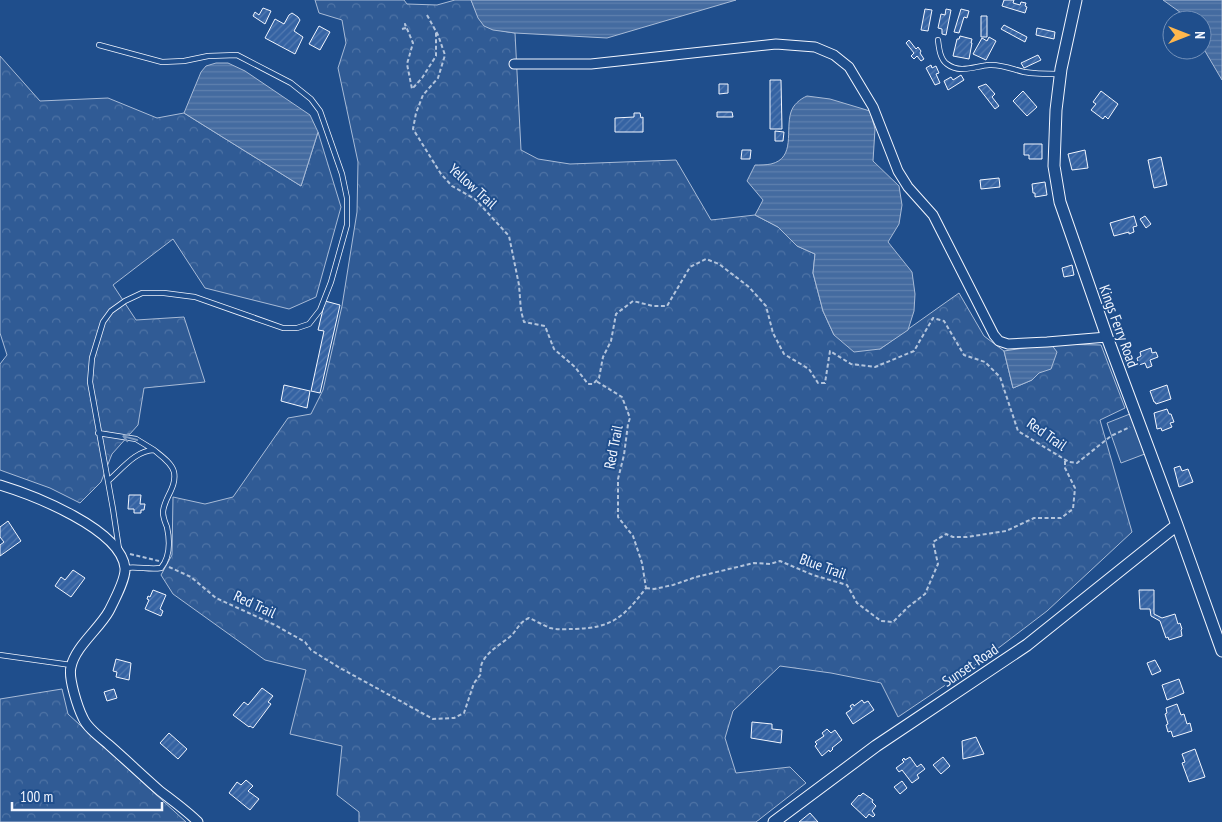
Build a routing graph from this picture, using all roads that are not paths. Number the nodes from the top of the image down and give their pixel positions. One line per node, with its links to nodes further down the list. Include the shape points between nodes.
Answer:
1 (1076, 0): 5 (street, Kings Ferry Road)
2 (938, 40): 5 (lane, via 942,58 956,69 992,65 1038,74)
3 (99, 45): 7 (lane, via 162,62 237,55 291,83 320,111 342,174 347,198 347,225 331,282 320,310 309,324 284,328 195,296 164,293 142,293 111,311 102,322 92,358 90,382)
4 (514, 64): 6 (street, via 591,64 776,44 815,47 834,54 849,67 873,108 898,171 933,215 999,342 1018,344)
5 (1060, 74): 6 (street, Kings Ferry Road, via 1054,166 1060,202)
6 (1107, 337): 11 (street, Kings Ferry Road)
7 (98, 433): 8 (lane, one-way to 7, via 136,440); 9 (lane)
8 (154, 450): 9 (lane, via 139,454); 13 (lane, via 174,470 175,481 163,515 168,551 161,568)
9 (108, 481): 12 (lane)
10 (0, 485): 12 (street, via 28,494 81,520)
11 (1177, 525): 14 (street, Kings Ferry Road); 17 (street, Sunset Road, via 1027,645 876,746)
12 (119, 552): 13 (street)
13 (125, 568): 16 (street, via 108,611)
14 (1222, 651)
15 (0, 655): 16 (lane)
16 (71, 666): 18 (street, via 83,720)
17 (775, 821)
18 (198, 822)

